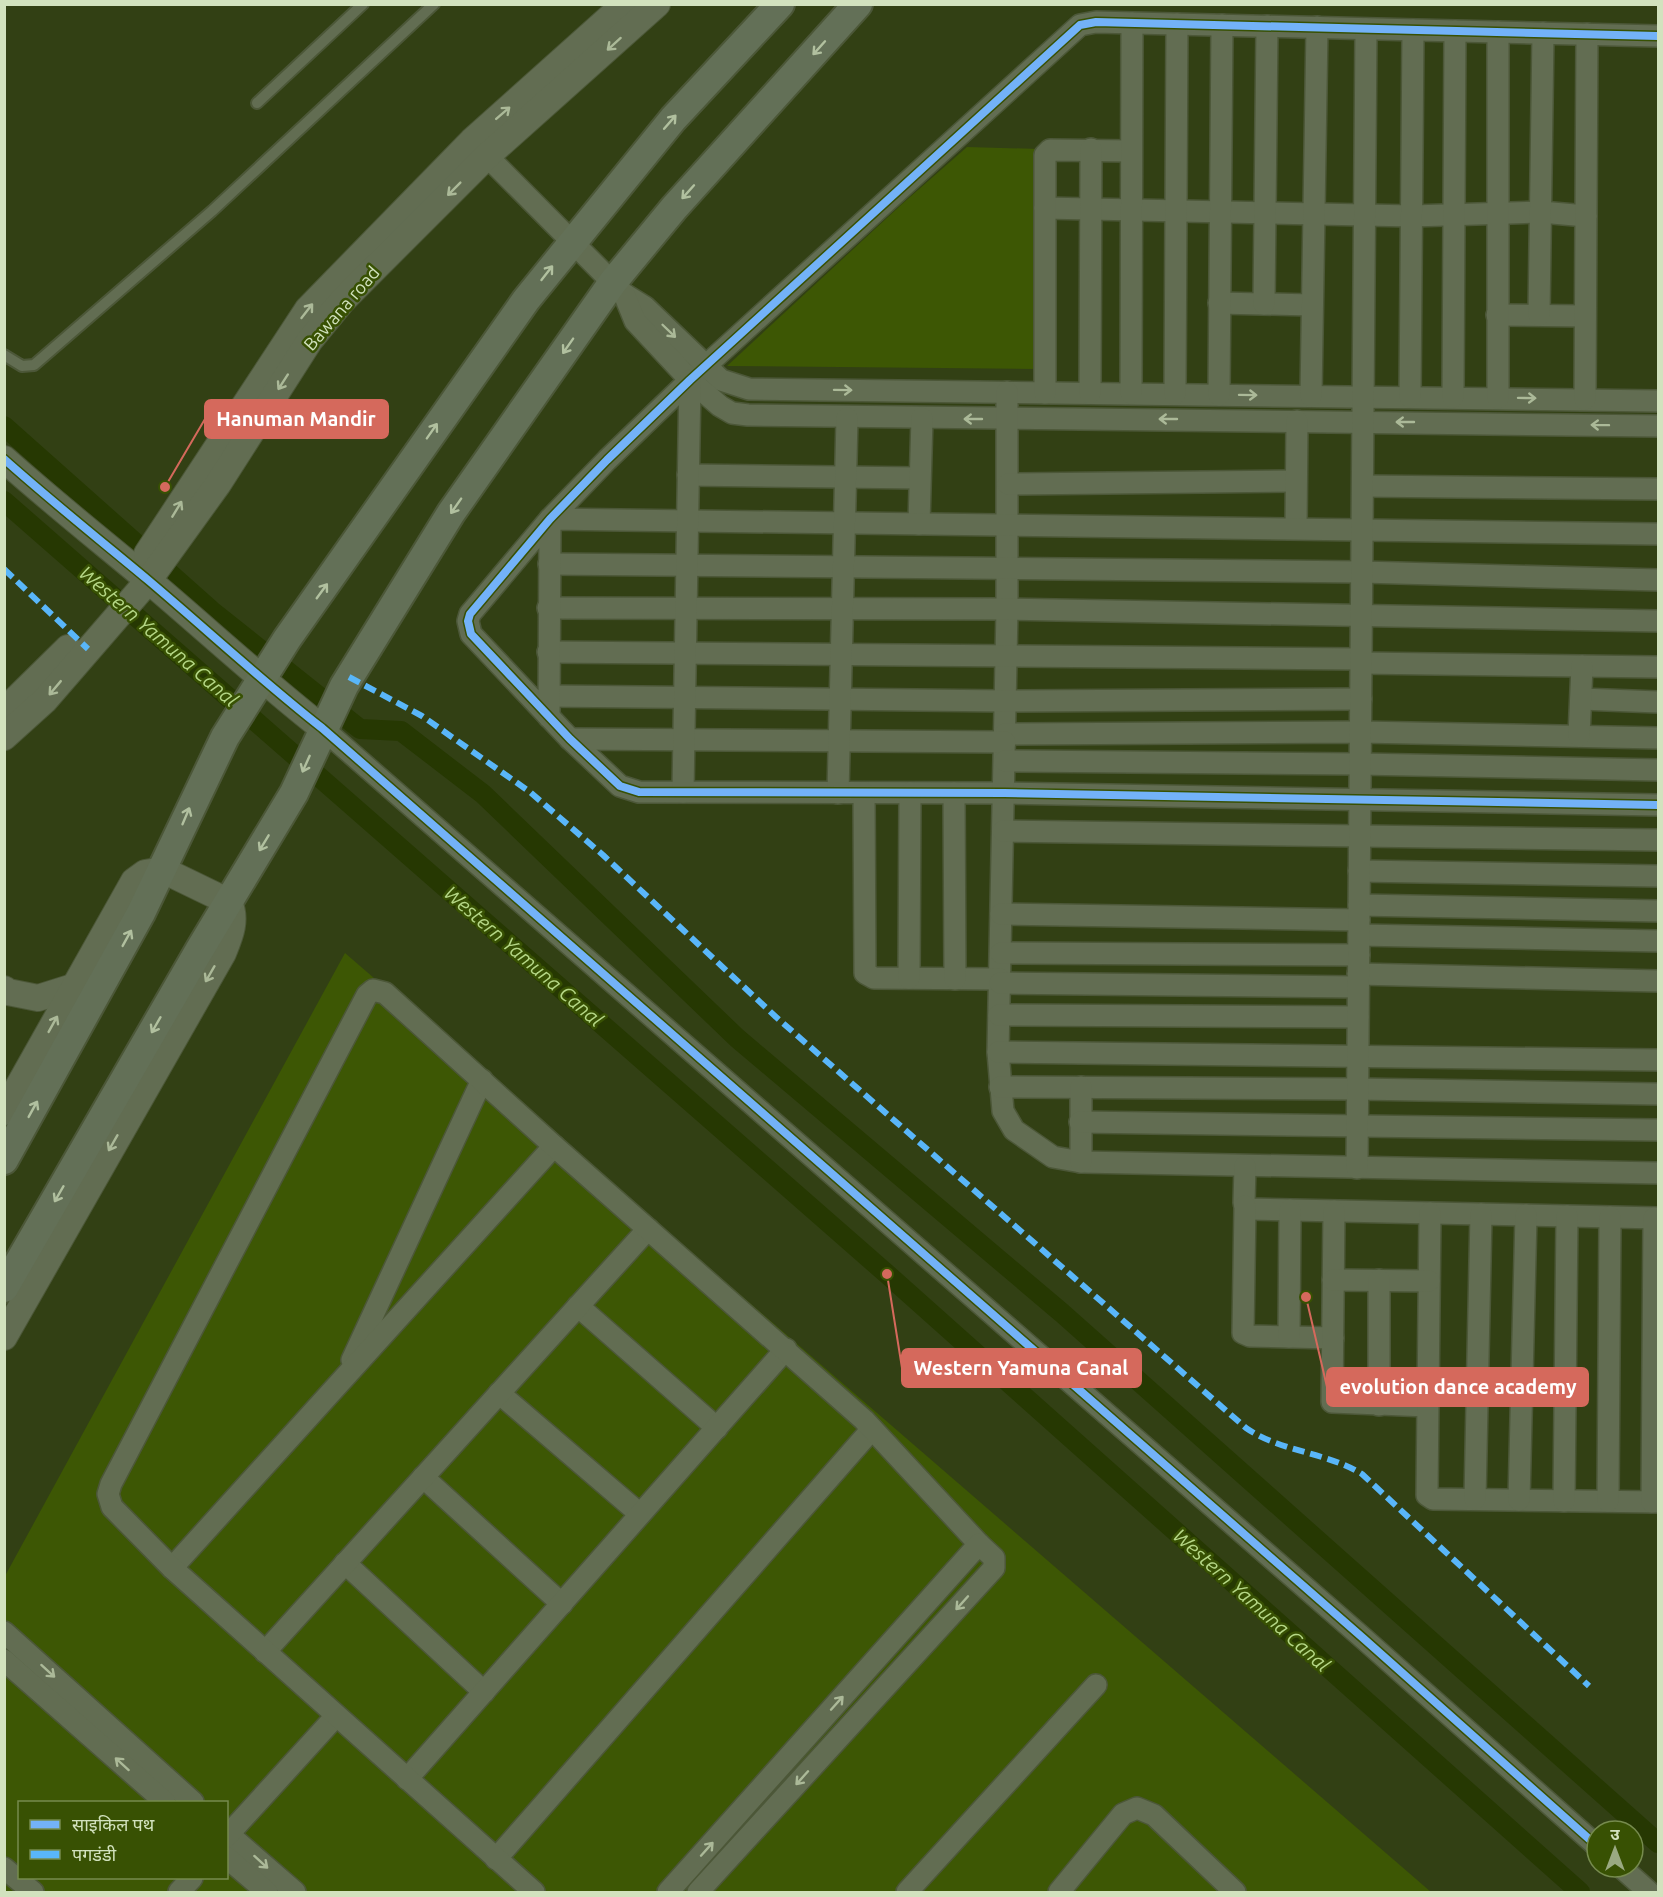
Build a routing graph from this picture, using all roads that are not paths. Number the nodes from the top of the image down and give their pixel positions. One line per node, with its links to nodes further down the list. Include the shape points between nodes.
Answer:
1 (363, 4): 19 (lane)
2 (434, 4): 44 (lane, via 212,212 34,365 22,366)
3 (625, 4): 20 (street, Bawana road, one-way to 3)
4 (657, 4): 20 (street, Bawana road, one-way to 20)
5 (780, 4): 36 (main road, one-way to 5, via 673,118)
6 (858, 4): 37 (main road, one-way to 37, via 674,208)
7 (1132, 23): 8 (street); 22 (street); 45 (street, via 1096,22 1075,28)
8 (1177, 24): 9 (street); 25 (street)
9 (1222, 25): 10 (street); 27 (street)
10 (1267, 26): 11 (street); 29 (street)
11 (1317, 27): 12 (street); 30 (street)
12 (1366, 29): 13 (street); 32 (street)
13 (1413, 30): 14 (street); 34 (street)
14 (1455, 31): 15 (street); 33 (street)
15 (1498, 32): 16 (street); 31 (street)
16 (1544, 33): 17 (street); 28 (street)
17 (1587, 34): 18 (street); 35 (street)
18 (1659, 36)
19 (256, 103)
20 (479, 148): 36 (street); 86 (street, Bawana road, via 325,321 218,484)
21 (1091, 149): 22 (street); 23 (street, via 1046,152); 24 (street)
22 (1131, 151): 26 (street)
23 (1045, 208): 24 (street); 47 (street)
24 (1090, 209): 26 (street); 48 (street)
25 (1175, 210): 26 (street); 27 (street); 50 (street)
26 (1131, 211): 49 (street)
27 (1220, 212): 29 (street); 38 (street)
28 (1541, 212): 31 (street); 35 (street); 42 (street)
29 (1265, 214): 30 (street); 39 (street)
30 (1314, 214): 32 (street); 40 (street)
31 (1498, 214): 33 (street); 41 (street)
32 (1365, 215): 34 (street); 53 (street)
33 (1454, 215): 34 (street); 55 (street)
34 (1412, 216): 54 (street)
35 (1586, 216): 43 (street)
36 (572, 241): 37 (street); 102 (main road, one-way to 36, via 287,639)
37 (618, 288): 45 (street, via 636,321); 112 (main road, one-way to 112, via 451,513 344,686)
38 (1219, 303): 39 (street); 51 (street)
39 (1264, 304): 40 (street)
40 (1312, 305): 52 (street)
41 (1497, 315): 42 (street); 56 (street)
42 (1539, 315): 43 (street)
43 (1585, 316): 57 (street)
44 (4, 355)
45 (698, 373): 46 (street, one-way to 46, via 749,389); 59 (street, via 720,406 732,413); 66 (street); 73 (street)
46 (1007, 392): 47 (street); 61 (street)
47 (1045, 393): 48 (street)
48 (1090, 393): 49 (street)
49 (1131, 393): 50 (street)
50 (1175, 394): 51 (street)
51 (1219, 395): 52 (street, one-way to 52)
52 (1311, 396): 53 (street)
53 (1362, 396): 54 (street); 63 (street)
54 (1410, 397): 55 (street)
55 (1453, 397): 56 (street)
56 (1498, 398): 57 (street, one-way to 57)
57 (1585, 399): 58 (street)
58 (1659, 401)
59 (847, 418): 60 (street); 67 (street)
60 (922, 418): 61 (street, one-way to 60); 68 (street)
61 (1007, 419): 62 (street, one-way to 61); 70 (street)
62 (1297, 421): 63 (street); 69 (street)
63 (1362, 422): 64 (street, one-way to 63); 71 (street)
64 (1659, 426)
65 (4, 459): 86 (street)
66 (688, 476): 67 (street); 74 (street)
67 (844, 477): 68 (street); 75 (street)
68 (920, 478): 76 (street)
69 (1296, 481): 70 (street); 78 (street)
70 (1008, 484): 77 (street)
71 (1363, 486): 72 (street); 79 (street)
72 (1659, 489)
73 (550, 519): 74 (street); 81 (street); 111 (street, via 468,621 471,634)
74 (688, 521): 75 (street); 82 (street)
75 (843, 523): 76 (street); 83 (street)
76 (919, 524): 77 (street)
77 (1008, 525): 78 (street); 84 (street)
78 (1296, 528): 79 (street)
79 (1363, 528): 80 (street); 85 (street)
80 (1659, 534)
81 (549, 564): 82 (street); 88 (street)
82 (687, 565): 83 (street); 89 (street)
83 (842, 566): 84 (street); 90 (street)
84 (1008, 569): 85 (street); 91 (street)
85 (1362, 572): 87 (street); 92 (street)
86 (139, 578): 94 (street, Bawana road); 102 (street)
87 (1659, 580)
88 (548, 608): 89 (street); 95 (street)
89 (686, 608): 90 (street); 96 (street)
90 (842, 609): 91 (street); 97 (street)
91 (1008, 609): 92 (street); 98 (street)
92 (1362, 615): 93 (street); 99 (street)
93 (1659, 621)
94 (101, 623): 110 (street, Bawana road); 115 (street, Bawana road, one-way to 115, via 45,700)
95 (548, 652): 96 (street); 103 (street)
96 (686, 653): 97 (street); 104 (street)
97 (841, 654): 98 (street); 105 (street)
98 (1007, 656): 99 (street); 108 (street)
99 (1361, 661): 100 (street); 106 (street)
100 (1582, 666): 101 (street); 107 (street)
101 (1659, 667)
102 (263, 679): 112 (street); 134 (main road, one-way to 102, via 225,737)
103 (547, 696): 104 (street); 111 (street)
104 (685, 697): 105 (street); 118 (street)
105 (840, 699): 108 (street); 119 (street)
106 (1361, 699): 108 (street); 113 (street)
107 (1581, 699): 109 (street); 114 (street)
108 (1006, 701): 120 (street)
109 (1659, 702)
110 (4, 711)
111 (549, 717): 117 (street)
112 (323, 727): 137 (main road, one-way to 137, via 294,793); 216 (street)
113 (1361, 732): 114 (street); 120 (street); 121 (street)
114 (1579, 736): 116 (street)
115 (4, 737)
116 (1659, 738)
117 (570, 740): 118 (street); 123 (street, via 628,790)
118 (684, 740): 119 (street); 123 (street)
119 (839, 741): 120 (street); 124 (street)
120 (1005, 746): 121 (street); 128 (street)
121 (1360, 764): 122 (street); 129 (street)
122 (1659, 770)
123 (684, 792): 124 (street)
124 (838, 793): 125 (street)
125 (864, 793): 126 (street); 143 (street, via 864,969 874,978)
126 (910, 793): 127 (street); 143 (street)
127 (954, 793): 128 (street); 144 (street)
128 (1004, 793): 129 (street); 131 (street)
129 (1360, 798): 130 (street); 132 (street)
130 (1659, 806)
131 (1003, 831): 132 (street); 139 (street)
132 (1360, 836): 133 (street); 135 (street)
133 (1659, 840)
134 (163, 870): 137 (street); 147 (street, via 145,873 134,880); 164 (main road, one-way to 134)
135 (1359, 871): 136 (street); 141 (street)
136 (1659, 876)
137 (229, 902): 182 (main road, one-way to 182); 184 (street, one-way to 184, via 233,921 223,953)
138 (1659, 911): 141 (street)
139 (1001, 914): 141 (street); 142 (street)
140 (1659, 941): 141 (street)
141 (1359, 946): 142 (street); 145 (street); 146 (street); 150 (street)
142 (1000, 953): 145 (street)
143 (909, 978): 144 (street)
144 (955, 979): 145 (street)
145 (1000, 981): 149 (street)
146 (1659, 981)
147 (73, 987): 148 (street, via 38,998); 159 (street, one-way to 147)
148 (4, 989)
149 (999, 1015): 150 (street); 151 (street)
150 (1358, 1017): 152 (street)
151 (998, 1052): 152 (street); 155 (street)
152 (1358, 1056): 153 (street); 157 (street)
153 (1659, 1060)
154 (482, 1080): 163 (street); 188 (street); 203 (street, via 385,993 378,990 367,995 111,1484 108,1494 112,1507)
155 (1000, 1087): 156 (street); 165 (street, via 1004,1111 1014,1130 1053,1157)
156 (1081, 1087): 157 (street); 160 (street)
157 (1357, 1089): 158 (street); 161 (street)
158 (1659, 1094)
159 (4, 1112)
160 (1080, 1122): 161 (street); 165 (street)
161 (1357, 1127): 162 (street); 167 (street)
162 (1659, 1130)
163 (554, 1146): 178 (street); 188 (street)
164 (4, 1160)
165 (1081, 1161): 166 (street)
166 (1245, 1166): 167 (street); 169 (street)
167 (1357, 1168): 168 (street)
168 (1659, 1173)
169 (1245, 1206): 170 (street); 185 (street, via 1242,1330 1250,1336)
170 (1290, 1210): 171 (street); 185 (street)
171 (1334, 1211): 172 (street); 179 (street)
172 (1430, 1213): 173 (street); 181 (street)
173 (1481, 1214): 174 (street); 195 (street)
174 (1526, 1215): 175 (street); 196 (street)
175 (1567, 1216): 176 (street); 197 (street)
176 (1610, 1217): 177 (street); 198 (street)
177 (1656, 1218): 199 (street)
178 (648, 1229): 183 (street); 187 (street)
179 (1333, 1280): 180 (street); 186 (street)
180 (1379, 1281): 181 (street); 190 (street)
181 (1429, 1281): 191 (street)
182 (4, 1288)
183 (578, 1306): 189 (street); 192 (street)
184 (4, 1337)
185 (1288, 1337): 186 (street)
186 (1333, 1338): 190 (street, via 1332,1402)
187 (786, 1349): 192 (street); 193 (street)
188 (344, 1379): 203 (street)
189 (499, 1393): 194 (street); 200 (street)
190 (1379, 1405): 191 (street)
191 (1427, 1406): 195 (street, via 1427,1495 1433,1499)
192 (717, 1428): 200 (street)
193 (872, 1429): 201 (street); 218 (street)
194 (423, 1477): 202 (street); 204 (street)
195 (1475, 1499): 196 (street)
196 (1520, 1500): 197 (street)
197 (1564, 1501): 198 (street)
198 (1608, 1501): 199 (street)
199 (1655, 1502)
200 (640, 1514): 204 (street)
201 (980, 1544): 228 (street, one-way to 201); 229 (street, one-way to 229, via 994,1557 994,1568)
202 (345, 1563): 206 (street); 209 (street)
203 (172, 1568): 206 (street)
204 (562, 1604): 209 (street)
205 (4, 1632): 213 (street, one-way to 213)
206 (265, 1652): 210 (street)
207 (4, 1660): 212 (street, one-way to 207)
208 (1096, 1685): 230 (street)
209 (484, 1692): 211 (street)
210 (336, 1716): 211 (street); 214 (street)
211 (407, 1779): 218 (street)
212 (163, 1801)
213 (192, 1801)
214 (228, 1833)
215 (228, 1835): 226 (street, one-way to 226)
216 (1585, 1835)
217 (228, 1859): 225 (street)
218 (496, 1859): 227 (street)
219 (4, 1868): 223 (street)
220 (191, 1879): 224 (street)
221 (1634, 1879): 232 (street)
222 (1063, 1891): 231 (street, via 1123,1814 1137,1809 1154,1815)
223 (33, 1893)
224 (179, 1893)
225 (267, 1893)
226 (295, 1893)
227 (534, 1893)
228 (668, 1893)
229 (698, 1893)
230 (907, 1893)
231 (1235, 1893)
232 (1650, 1893)

